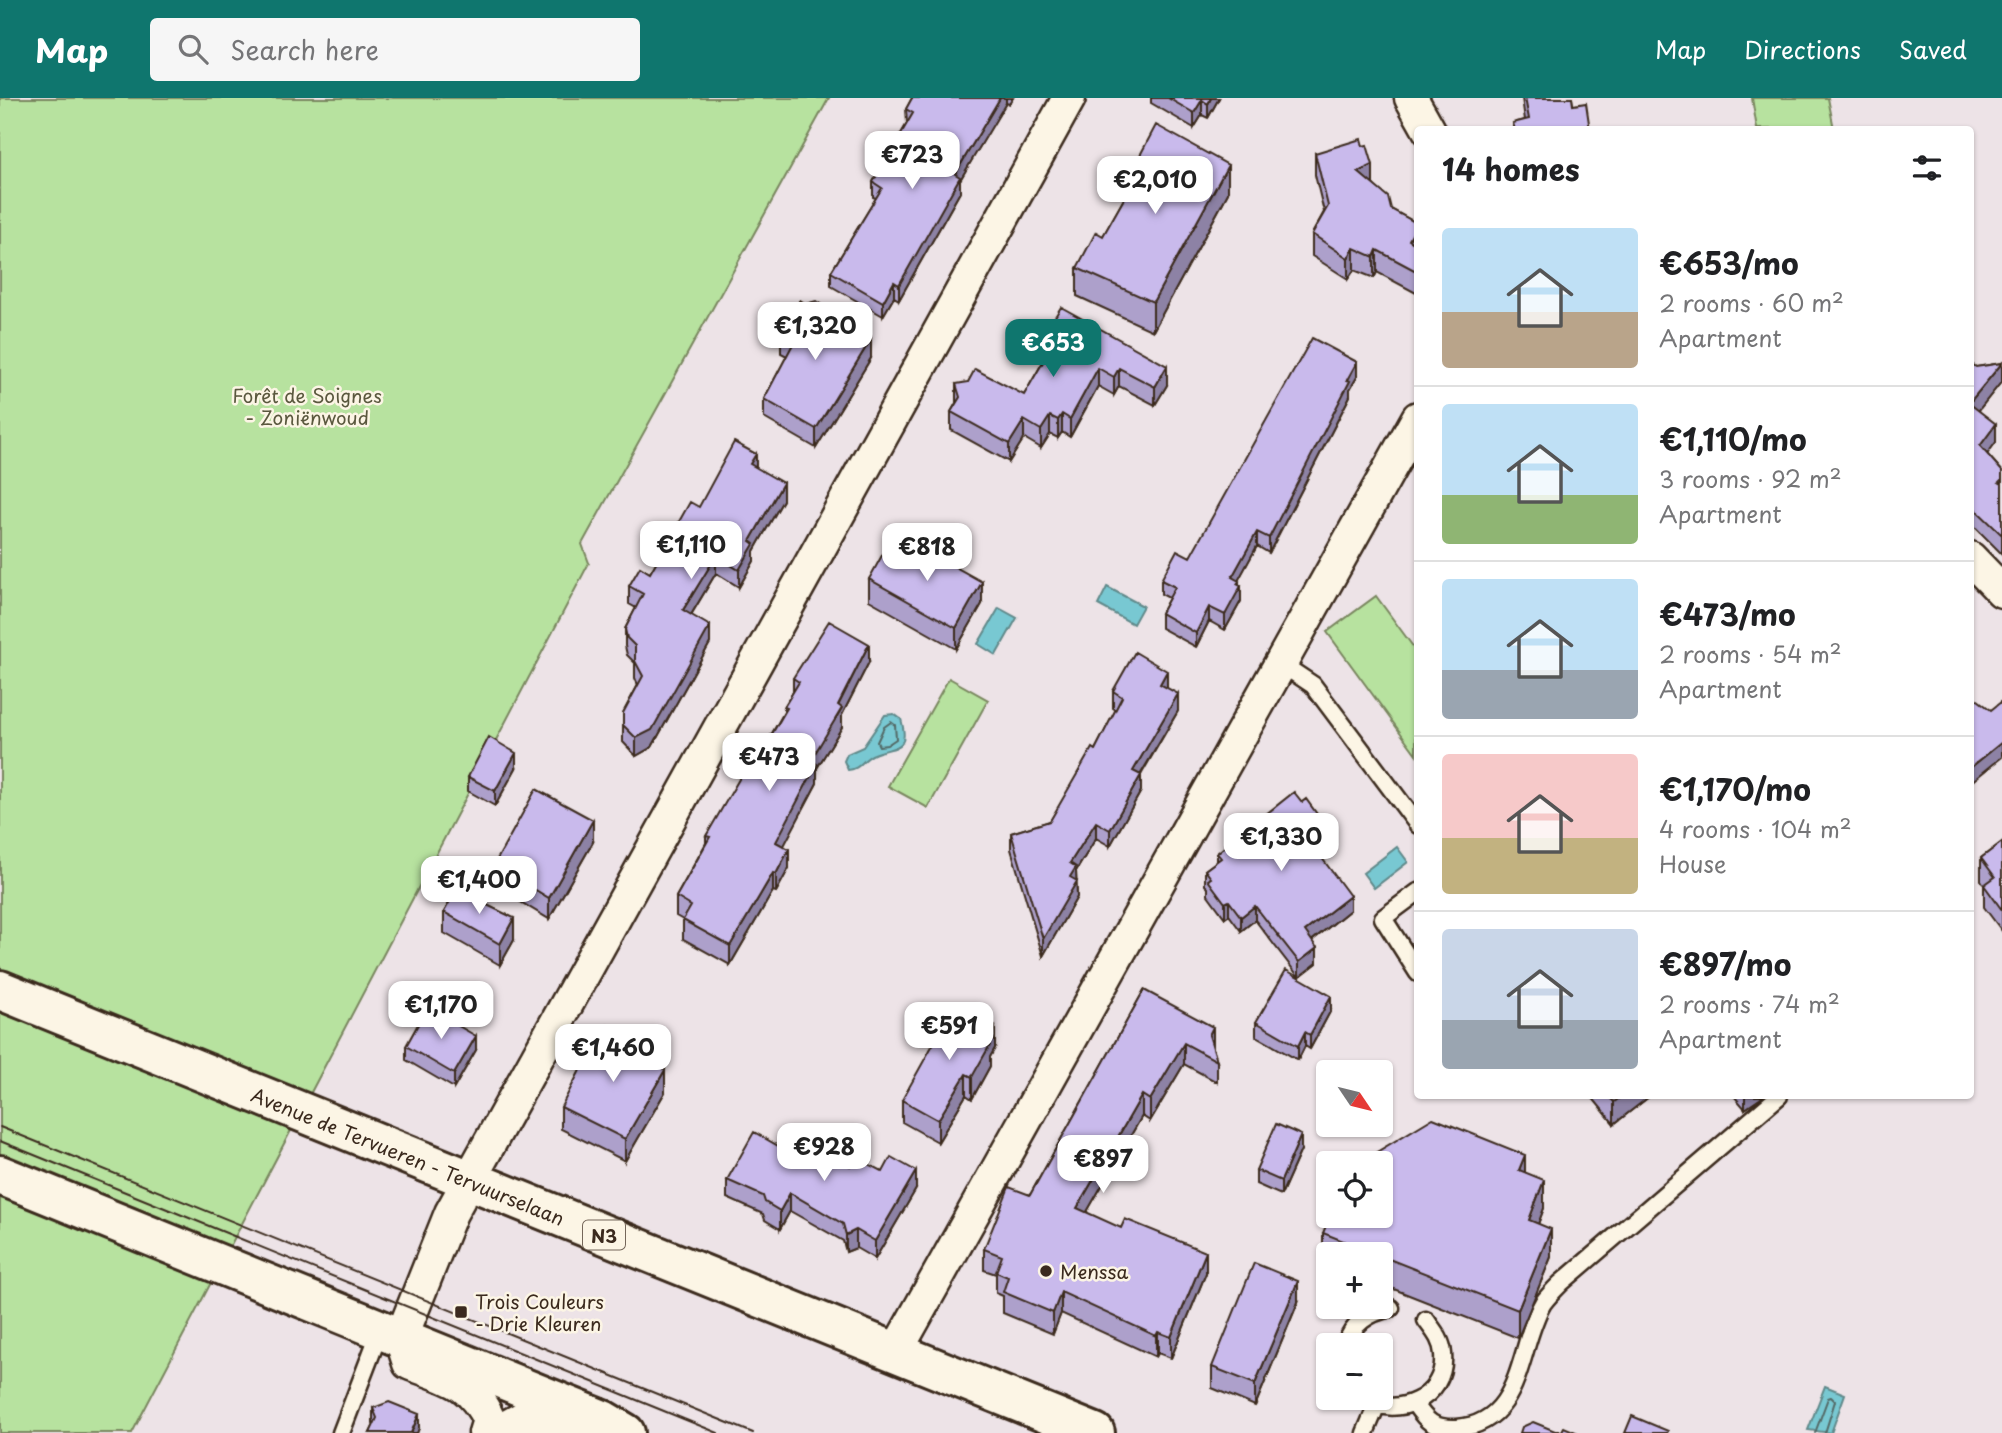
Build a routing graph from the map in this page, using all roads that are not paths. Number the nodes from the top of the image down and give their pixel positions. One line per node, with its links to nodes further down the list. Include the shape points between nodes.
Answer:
1 (1069, 98): 14 (street)
2 (1411, 98): 3 (street)
3 (1427, 126)
4 (1414, 425): 7 (street)
5 (1974, 562): 6 (street)
6 (2002, 591)
7 (1280, 663): 8 (lane, via 1313,685); 19 (street)
8 (1414, 820)
9 (1414, 895): 10 (lane, via 1383,918)
10 (1414, 967)
11 (0, 990): 14 (main road, Avenue de Tervueren - Tervuurselaan / N3)
12 (1776, 1099): 20 (lane, via 1543,1303 1501,1409 1482,1422 1440,1429 1429,1424)
13 (0, 1175): 18 (main road)
14 (468, 1181): 18 (street); 19 (main road, Avenue de Tervueren - Tervuurselaan / N3)
15 (1363, 1319): 17 (lane)
16 (1426, 1321): 20 (lane, via 1439,1337 1441,1373 1431,1391)
17 (1352, 1333)
18 (391, 1334): 23 (lane); 24 (street, via 409,1363 467,1386 489,1420); 27 (main road)
19 (895, 1353): 28 (main road, N3)
20 (1414, 1404): 21 (lane)
21 (1393, 1407)
22 (1369, 1410): 29 (lane)
23 (341, 1433)
24 (485, 1433)
25 (506, 1433): 26 (street, via 510,1425 530,1414)
26 (581, 1433)
27 (625, 1433)
28 (1095, 1433)
29 (1365, 1433)

